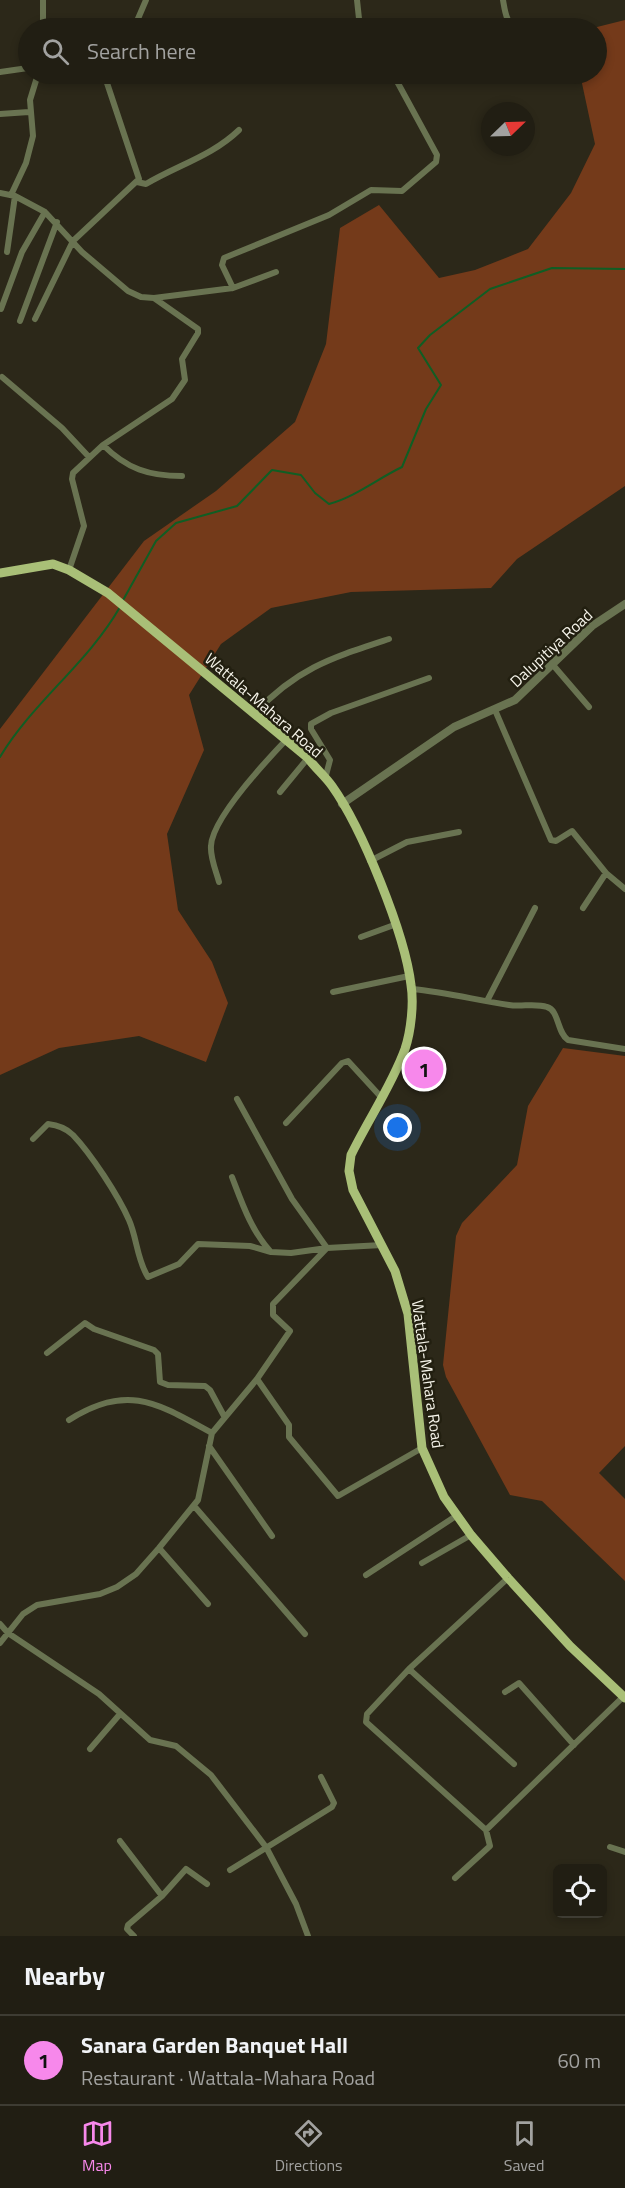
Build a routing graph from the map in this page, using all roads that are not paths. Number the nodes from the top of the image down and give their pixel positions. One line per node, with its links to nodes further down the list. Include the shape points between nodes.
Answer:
1 (43, 0): 5 (street)
2 (146, 0): 6 (street)
3 (357, 0): 7 (street)
4 (503, 0): 8 (street)
5 (43, 18)
6 (138, 18)
7 (359, 18)
8 (507, 18)
9 (18, 69): 10 (street)
10 (0, 72)
11 (36, 84): 14 (street)
12 (107, 84): 17 (street)
13 (398, 84): 25 (street, via 437,155 436,162 402,191 371,190 329,214 224,258 222,265)
14 (29, 112): 15 (street); 19 (street, via 33,136)
15 (0, 114)
16 (239, 130): 17 (street, via 224,145 185,166 171,169 146,184)
17 (137, 182): 22 (street)
18 (0, 193): 19 (street)
19 (13, 196): 20 (street); 23 (street)
20 (45, 212): 21 (street); 27 (street, via 22,252)
21 (57, 222): 22 (street); 29 (street)
22 (73, 241): 26 (street, via 128,291); 28 (street)
23 (7, 252)
24 (276, 272): 25 (street)
25 (233, 288): 26 (street)
26 (154, 298): 31 (street, via 198,329 182,359 185,380 172,399)
27 (1, 309)
28 (35, 319)
29 (20, 321)
30 (2, 377): 32 (street, via 62,428)
31 (103, 445): 32 (street); 33 (street, via 136,471)
32 (89, 457): 34 (street, via 73,473 84,526)
33 (182, 476)
34 (69, 570): 35 (main road, Wattala-Mahara Road, via 43,564); 42 (main road, Wattala-Mahara Road, via 108,593)
35 (0, 573)
36 (625, 604): 38 (street, Dalupitiya Road, via 592,626)
37 (389, 639): 42 (street, via 315,665 277,689)
38 (553, 665): 40 (street); 41 (street, Dalupitiya Road, via 515,700)
39 (429, 678): 45 (street, via 310,724 330,760)
40 (589, 707)
41 (495, 710): 47 (street, Dalupitiya Road, via 454,727); 50 (street, via 551,840 572,831)
42 (254, 714): 43 (main road, Wattala-Mahara Road)
43 (285, 740): 44 (main road, Wattala-Mahara Road); 51 (street, via 231,803 212,838 210,846)
44 (308, 758): 45 (main road, Wattala-Mahara Road); 46 (street)
45 (325, 779): 47 (main road, Wattala-Mahara Road)
46 (280, 792)
47 (342, 804): 49 (main road, Wattala-Mahara Road)
48 (459, 832): 49 (street, via 407,842)
49 (370, 861): 55 (main road, Wattala-Mahara Road)
50 (606, 873): 52 (street); 54 (street)
51 (219, 882)
52 (625, 889)
53 (535, 908): 60 (street)
54 (583, 908)
55 (394, 925): 56 (street); 57 (main road, Wattala-Mahara Road)
56 (361, 937)
57 (409, 976): 58 (main road, Wattala-Mahara Road); 59 (street)
58 (412, 989): 60 (street); 62 (main road, Wattala-Mahara Road, via 406,1048)
59 (333, 992)
60 (487, 1001): 61 (street, via 547,1007 561,1036 568,1040)
61 (625, 1049)
62 (381, 1097): 64 (street, via 348,1061); 67 (main road, Wattala-Mahara Road, via 351,1155 349,1171 353,1190)
63 (237, 1099): 68 (street, via 292,1199)
64 (286, 1123)
65 (33, 1139): 69 (street, via 48,1124 72,1134 114,1192 129,1221 148,1277 179,1264 198,1244 250,1246)
66 (232, 1177): 69 (street, via 246,1213)
67 (382, 1245): 68 (street); 76 (main road, Wattala-Mahara Road, via 408,1314)
68 (327, 1248): 69 (street); 71 (street, via 273,1304 273,1315 290,1331)
69 (271, 1252)
70 (47, 1353): 72 (street, via 85,1323 154,1350 158,1354 160,1382 205,1386)
71 (257, 1379): 72 (street); 76 (street, via 289,1425 289,1437 338,1496)
72 (224, 1416): 74 (street)
73 (69, 1420): 74 (street, via 106,1401 134,1399 163,1406)
74 (212, 1432): 75 (street)
75 (209, 1445): 77 (street); 80 (street)
76 (422, 1448): 78 (main road, Wattala-Mahara Road)
77 (195, 1508): 81 (street); 88 (street)
78 (456, 1516): 79 (main road, Wattala-Mahara Road); 83 (street)
79 (471, 1535): 82 (street); 84 (main road, Wattala-Mahara Road)
80 (273, 1536)
81 (159, 1548): 85 (street); 87 (street, via 117,1587 100,1594 37,1605 23,1614)
82 (422, 1563)
83 (366, 1575)
84 (508, 1578): 90 (street); 92 (main road, Wattala-Mahara Road)
85 (208, 1604)
86 (0, 1624): 87 (street)
87 (8, 1633): 89 (street); 93 (street, via 64,1668)
88 (305, 1634)
89 (0, 1643)
90 (410, 1670): 96 (street); 98 (street, via 367,1714 366,1722)
91 (506, 1692): 94 (street, via 519,1683)
92 (624, 1698): 94 (street)
93 (120, 1714): 95 (street); 100 (street, via 150,1740 176,1746 211,1775)
94 (574, 1745): 98 (street)
95 (90, 1749)
96 (514, 1764)
97 (321, 1778): 100 (street, via 334,1803 332,1807)
98 (486, 1830): 104 (street, via 490,1845)
99 (120, 1841): 106 (street)
100 (266, 1847): 103 (street); 108 (street)
101 (610, 1847): 102 (street)
102 (625, 1852)
103 (230, 1870)
104 (455, 1878)
105 (207, 1884): 106 (street, via 186,1869)
106 (162, 1896): 107 (street, via 128,1925)
107 (134, 1936)
108 (308, 1936)

